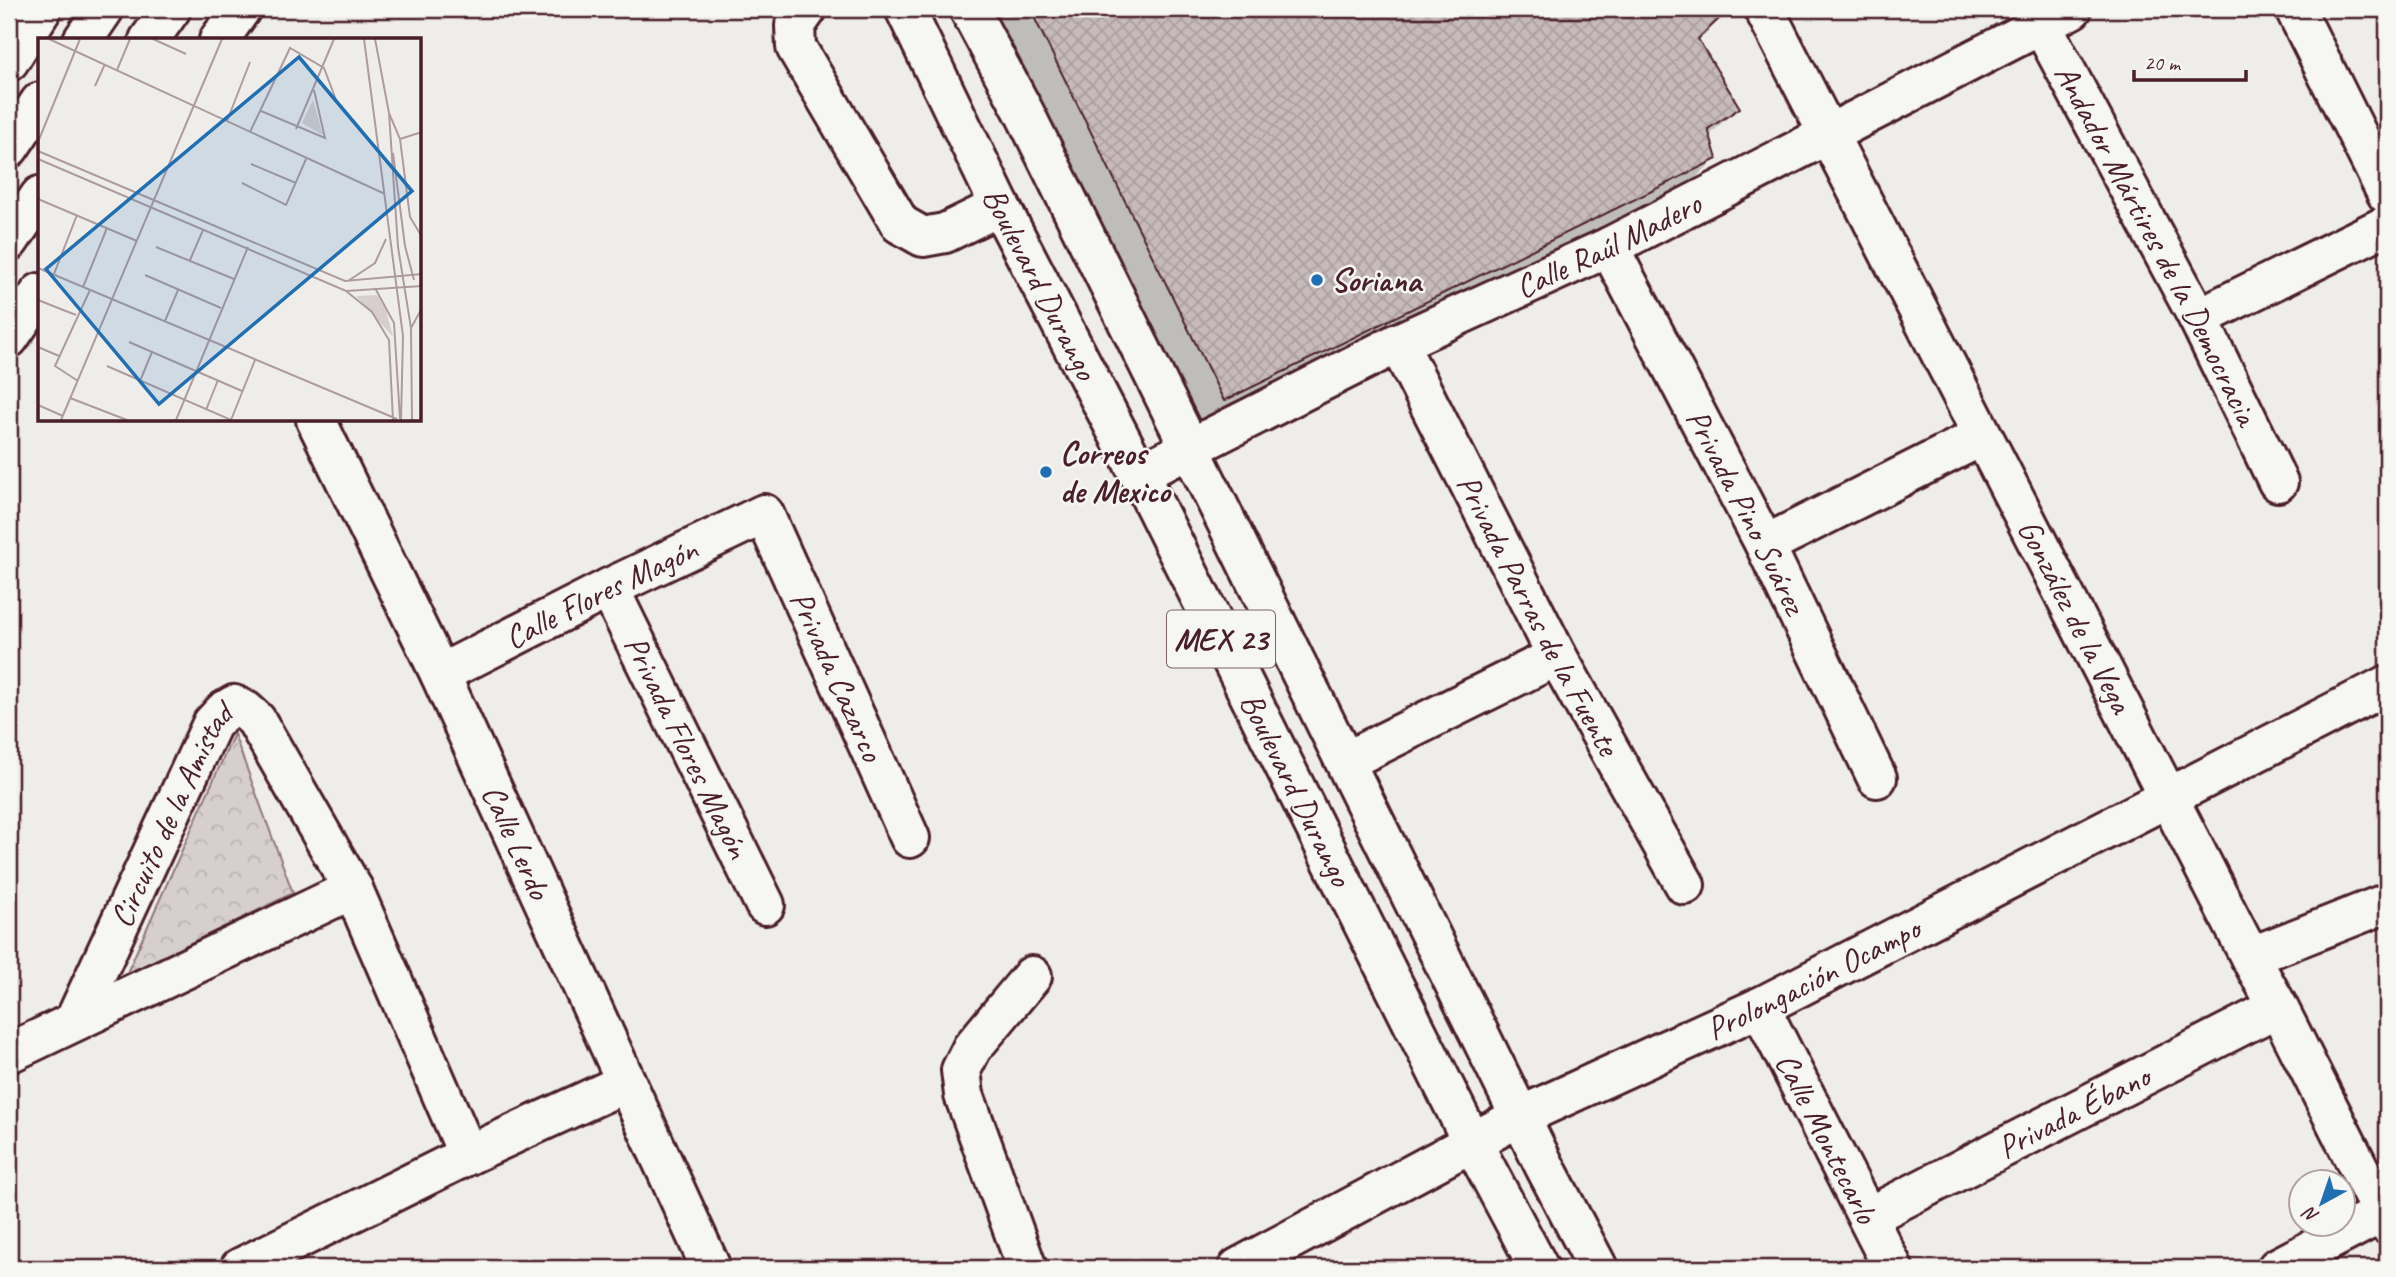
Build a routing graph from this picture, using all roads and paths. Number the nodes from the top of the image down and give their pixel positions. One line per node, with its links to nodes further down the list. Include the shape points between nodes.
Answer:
1 (42, 9): 14 (street)
2 (104, 9): 11 (street)
3 (171, 9): 12 (street)
4 (242, 9): 13 (street)
5 (807, 9): 20 (street, via 795,26 796,47 900,224 923,237 945,233)
6 (905, 9): 20 (street, Boulevard Durango / MEX 23)
7 (969, 9): 30 (street, Boulevard Durango / MEX 23)
8 (1764, 9): 16 (street, González de la Vega)
9 (2295, 9): 18 (street)
10 (2048, 14): 16 (street, Calle Raúl Madero); 25 (street, Andador Mártires de la Democracia)
11 (84, 38)
12 (150, 38)
13 (220, 38)
14 (9, 61)
15 (38, 105): 17 (street)
16 (1828, 135): 23 (street, Calle Raúl Madero); 29 (street, González de la Vega)
17 (9, 148)
18 (2387, 194)
19 (38, 199): 22 (street)
20 (1000, 206): 31 (street, Boulevard Durango / MEX 23)
21 (2387, 225): 25 (street)
22 (9, 241)
23 (1609, 247): 27 (street, Calle Raúl Madero); 34 (street, Privada Pino Suárez)
24 (38, 296): 26 (street)
25 (2198, 318): 32 (street, Andador Mártires de la Democracia)
26 (9, 338)
27 (1398, 343): 30 (street, Calle Raúl Madero); 36 (street, Privada Parras de la Fuente)
28 (317, 422): 37 (street, Calle Lerdo)
29 (1982, 436): 34 (street); 41 (street, González de la Vega)
30 (1189, 449): 31 (street, Calle Raúl Madero); 39 (street, Boulevard Durango / MEX 23)
31 (1139, 474): 55 (street, Boulevard Durango / MEX 23)
32 (2278, 482)
33 (764, 514): 35 (street, Calle Flores Magón); 42 (street, Privada Cazarco)
34 (1765, 545): 40 (street, Privada Pino Suárez)
35 (609, 588): 37 (street, Calle Flores Magón); 46 (street, Privada Flores Magón)
36 (1557, 656): 39 (street); 43 (street, Privada Parras de la Fuente)
37 (440, 674): 53 (street, Calle Lerdo)
38 (2387, 685): 41 (street, Prolongación Ocampo)
39 (1346, 761): 54 (street, Boulevard Durango / MEX 23)
40 (1877, 778)
41 (2169, 796): 47 (street, González de la Vega); 49 (street, Prolongación Ocampo)
42 (910, 838)
43 (1685, 884)
44 (353, 889): 51 (street, Circuito de la Amistad); 51 (street, Circuito de la Amistad, via 256,720 234,705 212,724); 56 (street, Circuito de la Amistad)
45 (2387, 904): 47 (street)
46 (765, 905)
47 (2250, 957): 50 (street, González de la Vega)
48 (1032, 976): 61 (street, via 972,1048 961,1070 964,1095)
49 (1760, 1007): 54 (street, Prolongación Ocampo); 57 (street, Calle Montecarlo)
50 (2278, 1007): 57 (street, Privada Ébano); 58 (street, González de la Vega)
51 (75, 1020): 52 (street, Circuito de la Amistad)
52 (9, 1053)
53 (625, 1083): 56 (street); 59 (street, Calle Lerdo)
54 (1521, 1116): 55 (street, Prolongación Ocampo); 64 (street, Boulevard Durango / MEX 23)
55 (1472, 1142): 62 (street, Prolongación Ocampo); 63 (street, Boulevard Durango / MEX 23)
56 (468, 1155): 60 (street)
57 (1868, 1217): 65 (street, Calle Montecarlo)
58 (2384, 1218): 66 (street)
59 (700, 1264)
60 (240, 1268)
61 (1027, 1268)
62 (1238, 1268)
63 (1539, 1268)
64 (1598, 1268)
65 (1894, 1268)
66 (2277, 1268)

